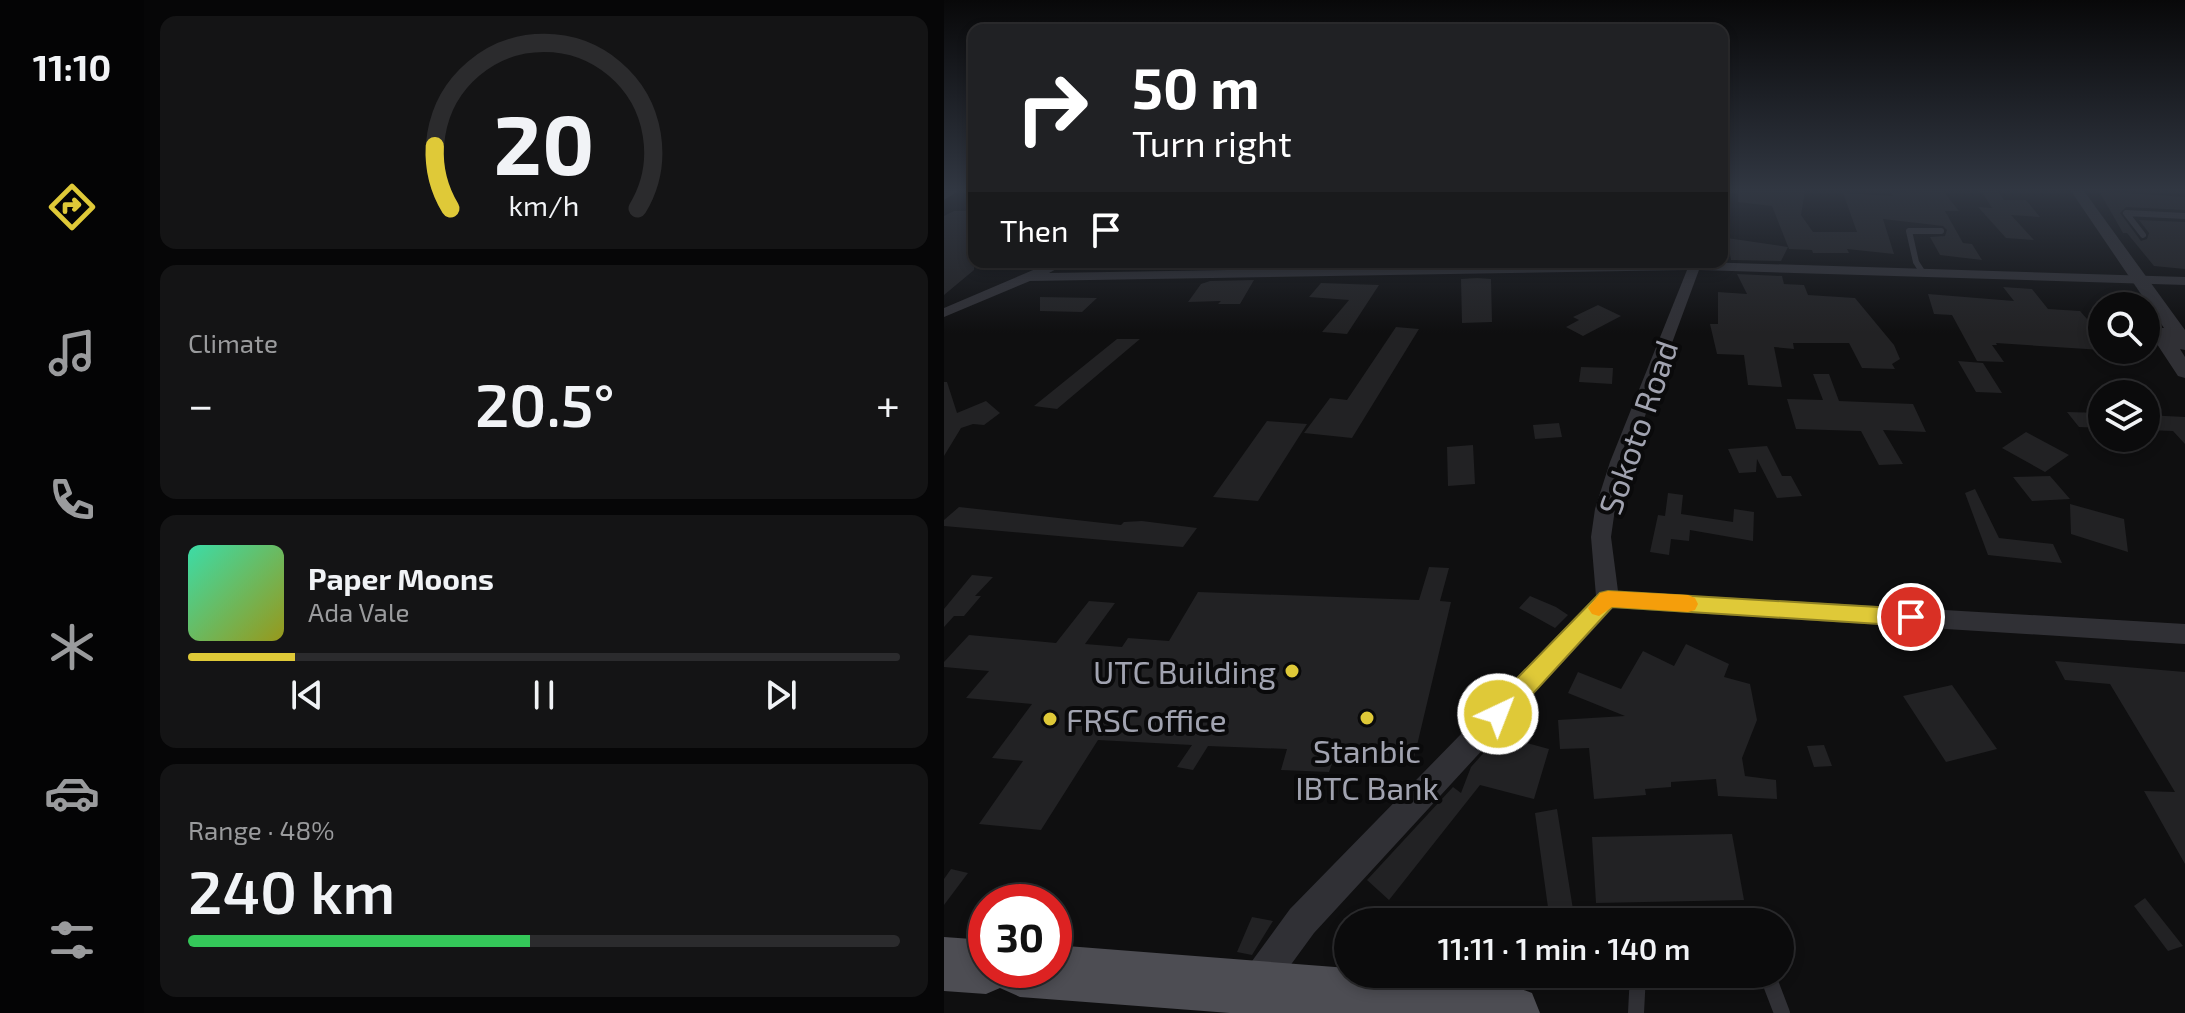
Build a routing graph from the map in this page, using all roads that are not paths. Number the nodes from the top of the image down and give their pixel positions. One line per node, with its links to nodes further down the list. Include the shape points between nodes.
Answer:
1 (1911, 238): 8 (lane)
2 (2101, 238): 10 (street)
3 (2107, 238): 10 (street)
4 (1728, 265): 8 (street)
5 (1050, 268): 9 (street)
6 (1491, 268): 9 (street)
7 (1693, 268): 17 (street, Sokoto Road, via 1605,509 1601,537)
8 (1923, 273): 10 (street)
9 (1031, 277): 13 (street)
10 (2133, 280): 11 (street); 12 (street); 15 (street)
11 (2185, 281)
12 (2137, 292)
13 (944, 313)
14 (2160, 334): 16 (street)
15 (2185, 344)
16 (2185, 372)
17 (1608, 599): 18 (street); 22 (street, via 1302,921)
18 (2185, 634)
19 (944, 964): 20 (main road)
20 (968, 966)
21 (1072, 974): 22 (main road)
22 (1254, 987): 25 (main road)
23 (1637, 988): 26 (lane)
24 (1772, 988): 27 (lane)
25 (1512, 1013)
26 (1636, 1013)
27 (1782, 1013)

